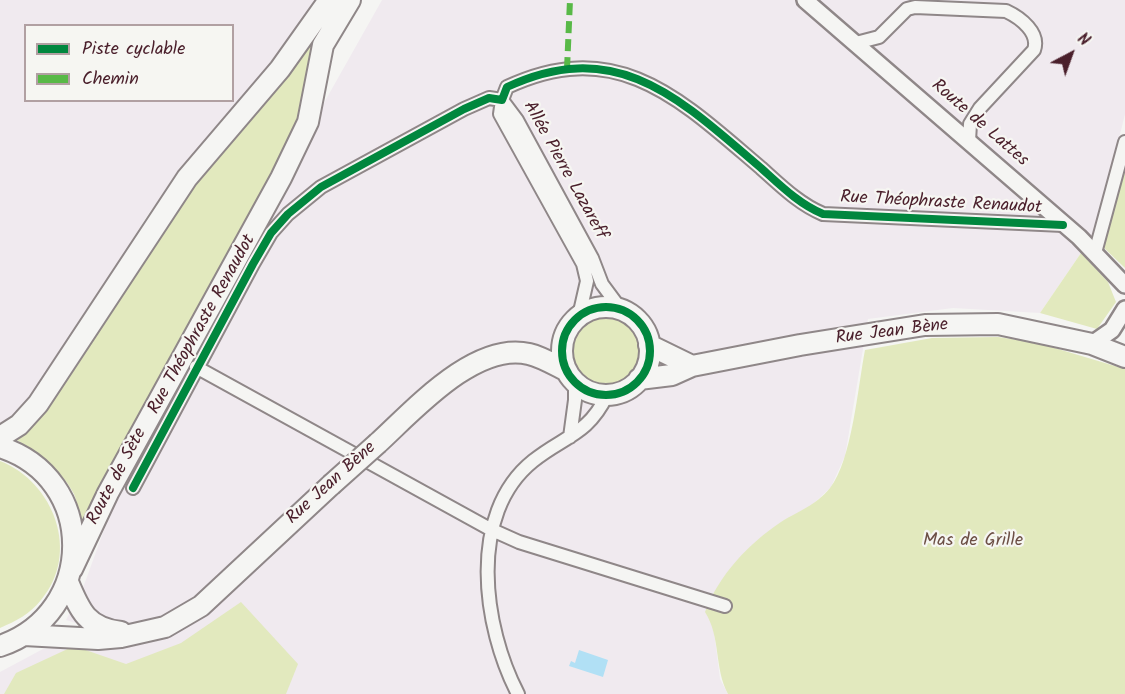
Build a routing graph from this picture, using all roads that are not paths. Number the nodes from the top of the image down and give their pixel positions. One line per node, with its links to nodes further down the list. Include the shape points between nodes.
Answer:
1 (329, 0): 25 (main road, via 280,69 187,178 38,404 20,424)
2 (350, 0): 30 (main road, Route de Sète, via 324,45 308,122 282,178 108,493)
3 (806, 0): 4 (street, Route de Lattes)
4 (856, 43): 6 (street, Route de Lattes); 6 (street, via 879,37 915,7 1012,14 1035,34 1037,42 980,108 970,124)
5 (502, 100): 8 (street, Rue Théophraste Renaudot, via 507,87 542,74 567,69 617,72 642,80 676,99 797,200 823,213); 9 (street, Allée Pierre Lazareff, via 500,114); 21 (street, Rue Théophraste Renaudot, via 489,98 464,109 304,199 271,233)
6 (969, 141): 8 (street, Route de Lattes)
7 (1125, 142): 10 (street)
8 (1063, 225): 10 (street, Route de Lattes)
9 (573, 236): 13 (street, Allée Pierre Lazareff); 14 (street, Allée Pierre Lazareff, via 586,273 586,293)
10 (1095, 253): 11 (street, Route de Lattes)
11 (1124, 286)
12 (1125, 309): 16 (street, via 1112,330)
13 (622, 311): 14 (main road, via 593,309); 17 (main road, via 640,324)
14 (579, 316): 15 (main road)
15 (565, 335): 18 (main road, Rue Jean Bène); 22 (main road, via 562,353)
16 (1092, 344): 19 (main road, Rue Jean Bène); 20 (main road, Rue Jean Bène, via 998,324 925,325)
17 (649, 345): 20 (main road); 23 (main road, via 649,360)
18 (527, 353): 22 (main road); 32 (main road, Rue Jean Bène, bridge, via 507,354 466,368 331,485 201,606 165,627)
19 (1125, 357)
20 (692, 366): 23 (main road, Rue Jean Bène, via 672,375)
21 (196, 367): 28 (street, Rue Théophraste Renaudot); 29 (street, Rue Théophraste Renaudot)
22 (571, 377): 24 (main road, via 589,392); 26 (street, via 575,400)
23 (639, 379): 24 (main road, via 624,391)
24 (607, 395): 26 (street, via 583,430)
25 (0, 437)
26 (570, 437): 29 (street, via 522,471 498,508)
27 (0, 447): 30 (main road, via 38,467 56,488 74,541)
28 (133, 488)
29 (490, 529): 31 (street, Rue Théophraste Renaudot, via 519,542); 35 (street, via 492,620 501,658)
30 (70, 575): 32 (main road, Rue Jean Bène, via 86,617 104,630); 33 (main road, Route de Sète, via 57,603 43,621)
31 (725, 606)
32 (145, 633): 33 (main road, Rue Jean Bène, via 98,639)
33 (24, 635): 34 (main road)
34 (0, 646)
35 (518, 694)

